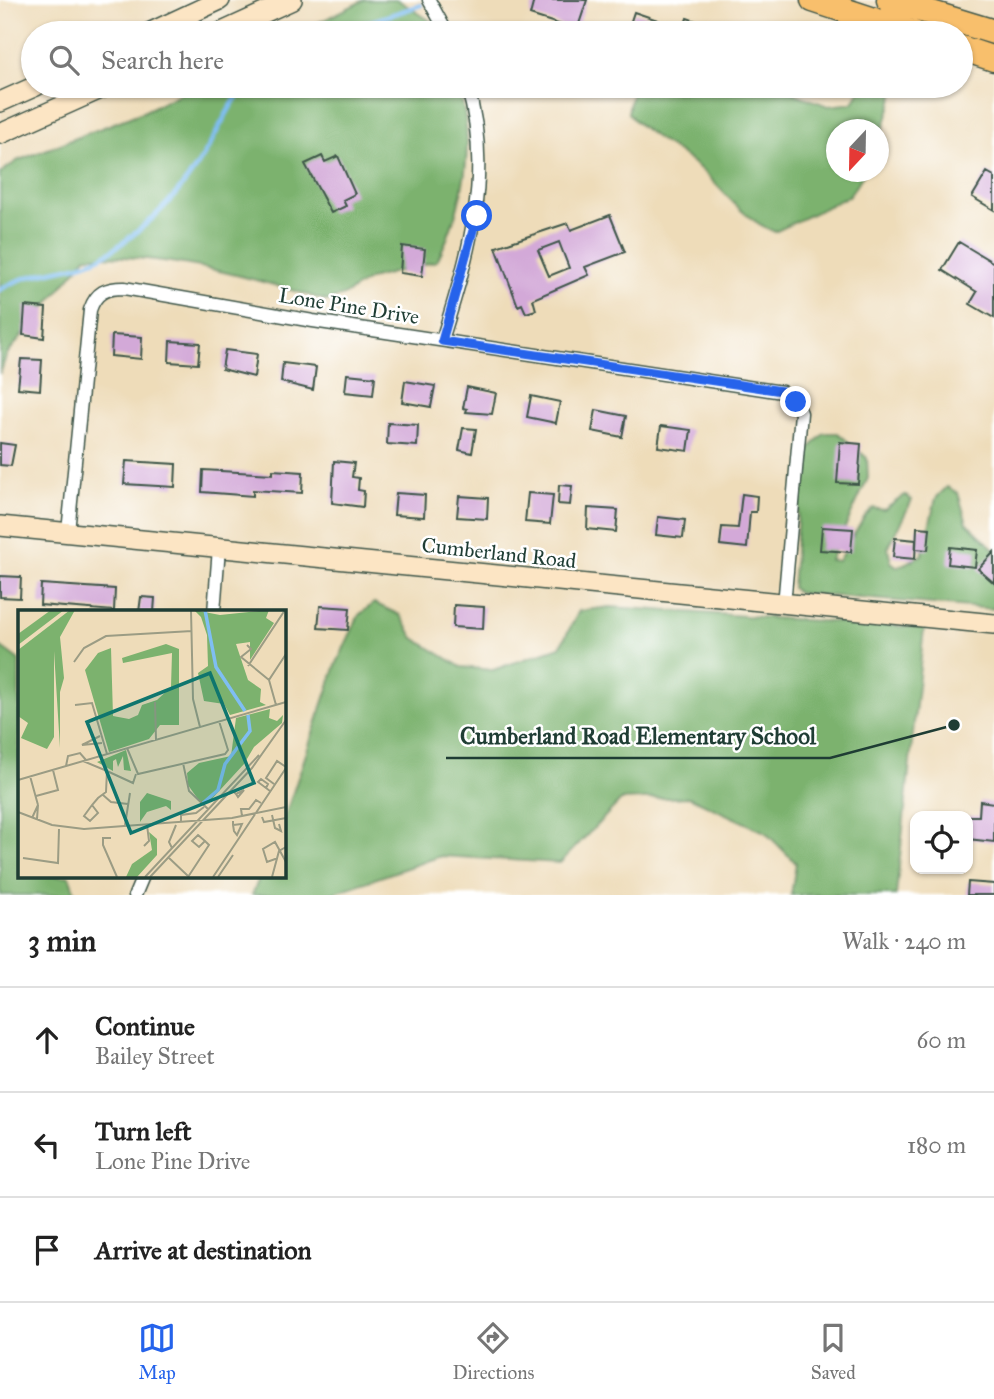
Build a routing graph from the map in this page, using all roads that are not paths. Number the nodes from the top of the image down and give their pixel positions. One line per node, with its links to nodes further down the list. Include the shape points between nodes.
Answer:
1 (220, 0): 6 (main road)
2 (292, 0): 7 (main road)
3 (429, 0): 8 (street)
4 (813, 0): 9 (highway)
5 (889, 0): 10 (highway)
6 (175, 21)
7 (246, 21)
8 (440, 21)
9 (877, 21)
10 (958, 21)
11 (973, 26): 12 (highway)
12 (994, 32)
13 (973, 52): 14 (highway)
14 (994, 59)
15 (21, 93): 18 (main road)
16 (80, 98): 19 (main road)
17 (469, 98): 20 (street, via 479,172 477,216)
18 (0, 102)
19 (0, 134)
20 (442, 341): 22 (street, Lone Pine Drive, via 124,288 104,290 90,310); 24 (street, Lone Pine Drive, via 782,391 790,396 801,413 801,423)
21 (0, 526): 22 (main road, Cumberland Road)
22 (68, 532): 23 (main road, Cumberland Road)
23 (219, 548): 24 (main road, Cumberland Road); 25 (street)
24 (784, 605): 26 (main road, Cumberland Road)
25 (215, 610)
26 (994, 624)
27 (142, 878): 28 (street)
28 (135, 895)

